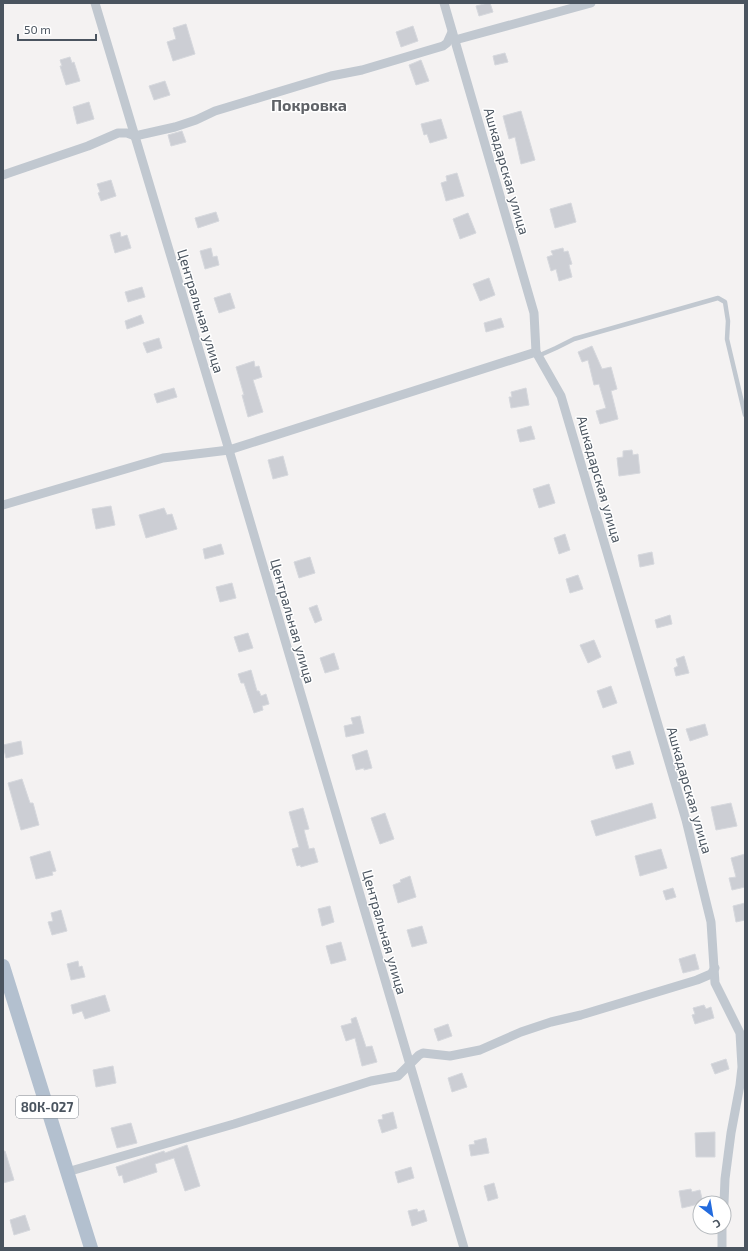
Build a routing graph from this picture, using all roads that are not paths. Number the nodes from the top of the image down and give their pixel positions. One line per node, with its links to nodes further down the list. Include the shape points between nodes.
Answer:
1 (95, 3): 5 (street, Центральная улица)
2 (444, 3): 4 (street, Ашкадарская улица)
3 (592, 3): 4 (street)
4 (454, 36): 5 (street, via 443,46 215,110 175,127); 7 (street, Ашкадарская улица, via 534,313)
5 (135, 136): 6 (street, via 118,133 81,149); 9 (street, Центральная улица)
6 (3, 175)
7 (537, 354): 8 (lane, via 574,339 718,298 725,302 728,339); 9 (street); 12 (street, Ашкадарская улица, via 561,396 686,820 710,922)
8 (745, 415)
9 (228, 450): 10 (street, via 163,458); 13 (street, Центральная улица)
10 (3, 506)
11 (3, 966): 14 (main road, 80К-027)
12 (715, 968): 13 (street, via 711,974 697,980 581,1016 528,1029 480,1050 450,1056 422,1054); 15 (street, Ашкадарская улица, via 715,983 740,1033 742,1067)
13 (410, 1064): 14 (street, via 398,1076 371,1081); 18 (street, Центральная улица)
14 (67, 1172): 17 (main road, 80К-027)
15 (724, 1195)
16 (722, 1235): 19 (street)
17 (91, 1248)
18 (464, 1248)
19 (722, 1248)

